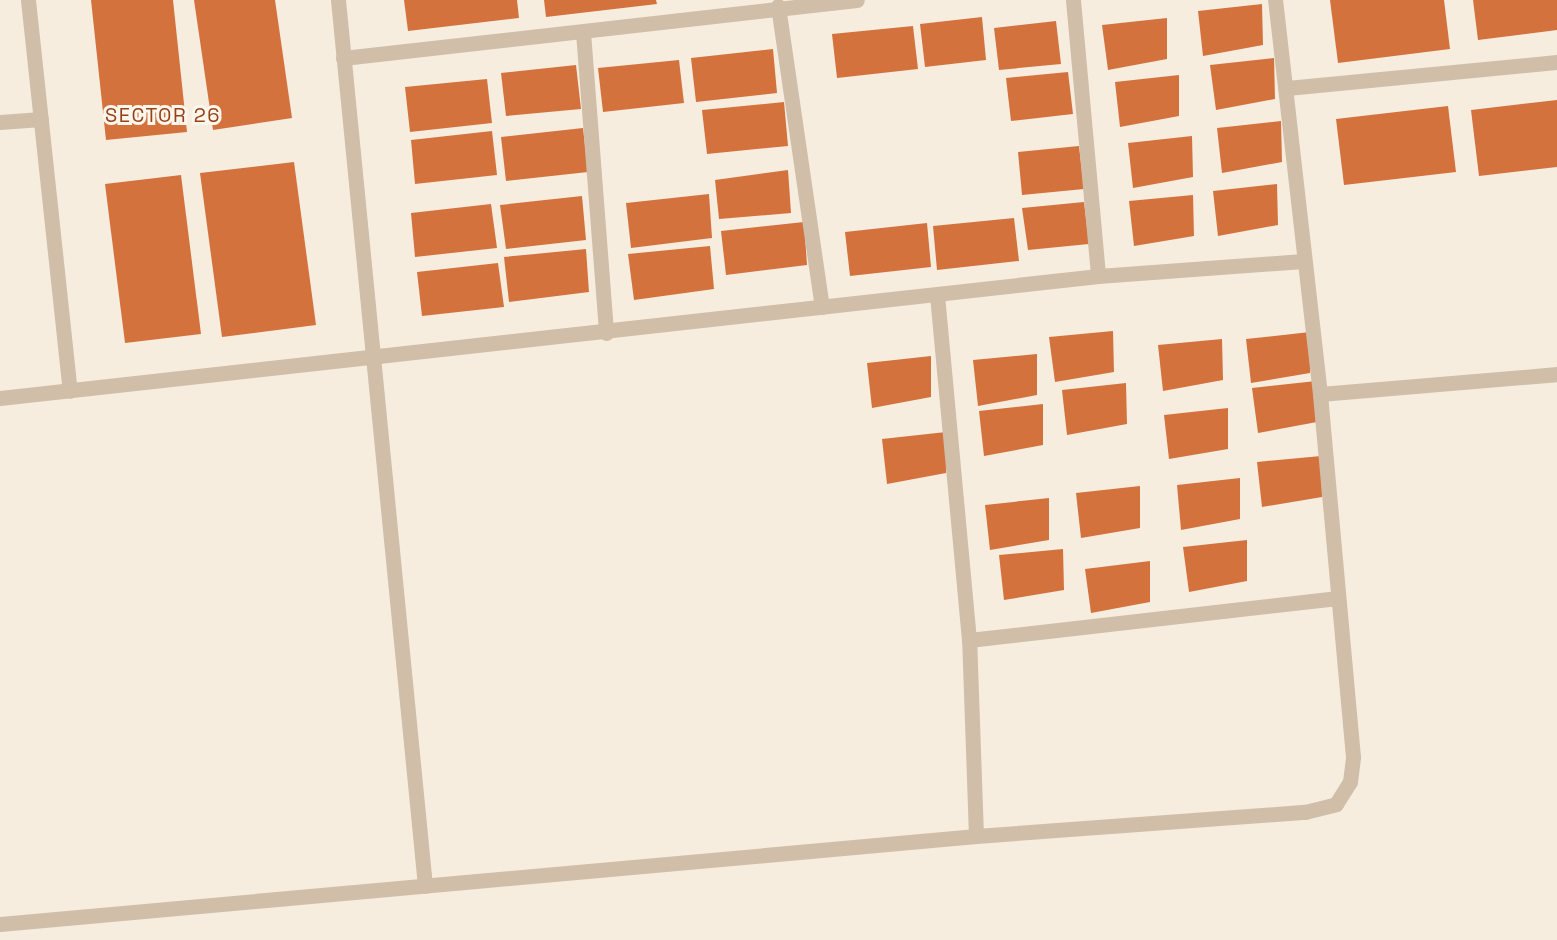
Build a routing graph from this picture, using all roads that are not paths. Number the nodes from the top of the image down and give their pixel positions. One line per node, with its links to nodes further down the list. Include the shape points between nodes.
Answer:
1 (28, 0): 11 (street)
2 (338, 0): 8 (street)
3 (856, 0): 6 (street)
4 (1073, 0): 14 (street)
5 (1275, 0): 10 (street)
6 (778, 6): 7 (street); 16 (street)
7 (583, 32): 8 (street); 17 (street)
8 (343, 58): 18 (street)
9 (1557, 62): 10 (street)
10 (1287, 88): 13 (street)
11 (41, 119): 12 (street); 20 (street)
12 (0, 122)
13 (1303, 261): 14 (street); 21 (street)
14 (1098, 276): 15 (street)
15 (937, 295): 16 (street); 24 (street)
16 (822, 307): 17 (street)
17 (606, 333): 18 (street)
18 (371, 358): 20 (street); 26 (street)
19 (1557, 374): 21 (street)
20 (70, 391): 22 (street)
21 (1320, 394): 23 (street)
22 (0, 398)
23 (1338, 598): 24 (street); 25 (street, via 1353,757 1350,782 1336,804 1305,812)
24 (969, 640): 25 (street)
25 (976, 836): 26 (street)
26 (425, 886): 27 (street)
27 (0, 924)

